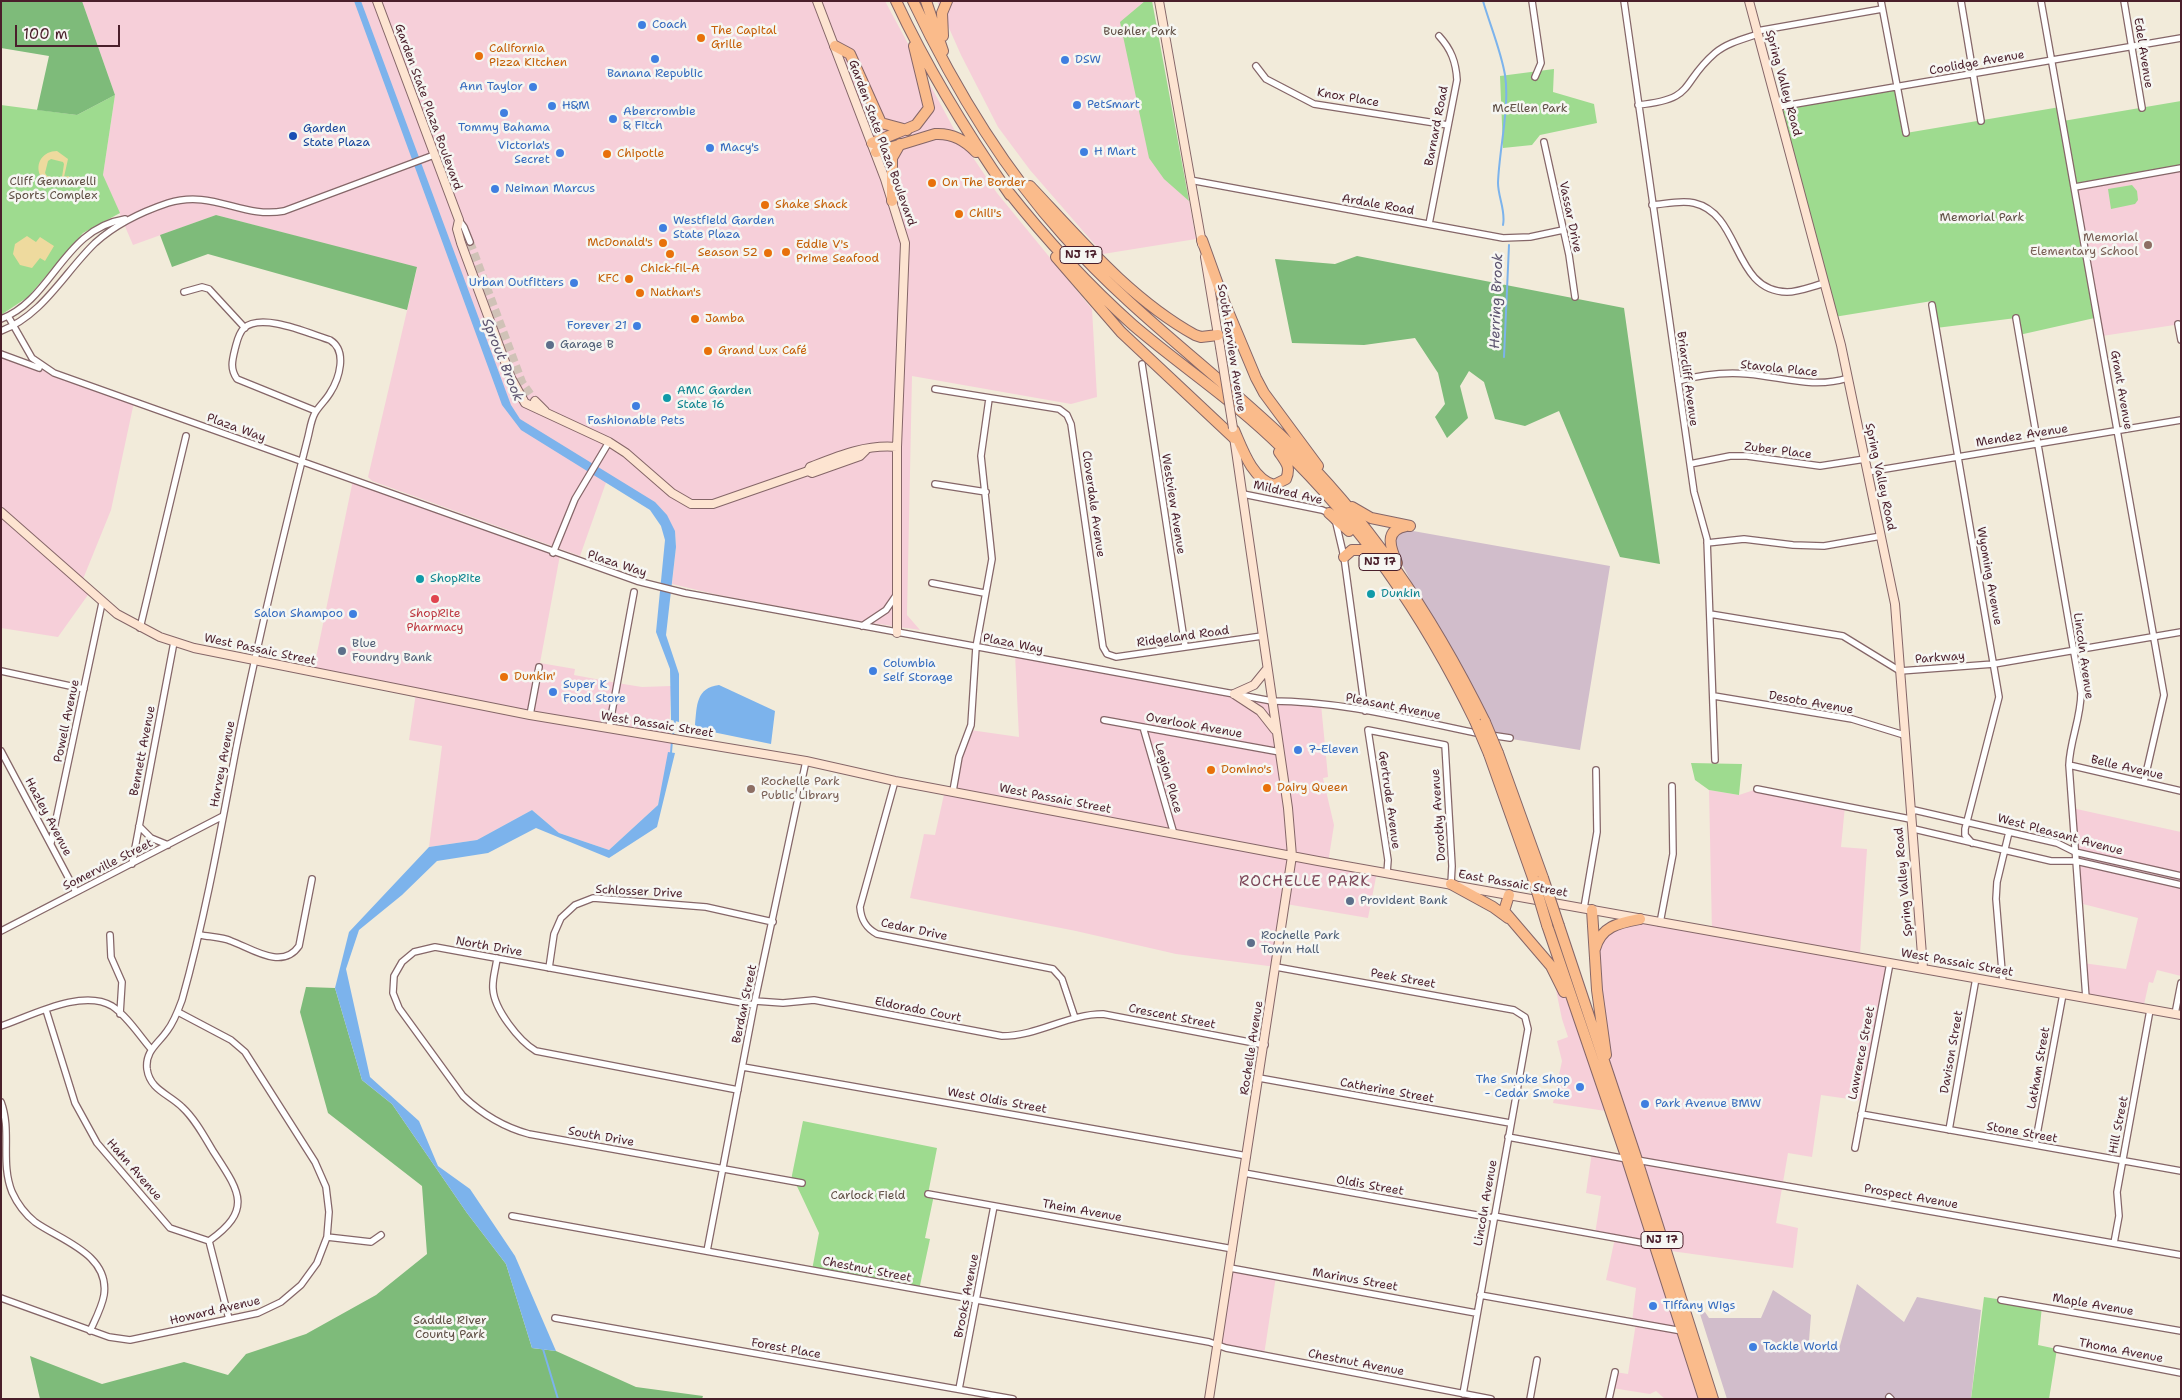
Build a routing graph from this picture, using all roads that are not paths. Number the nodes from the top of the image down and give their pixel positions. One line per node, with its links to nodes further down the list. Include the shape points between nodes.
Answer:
1 (377, 1): 38 (street, Garden State Plaza Boulevard)
2 (817, 1): 20 (street, Garden State Plaza Boulevard)
3 (896, 1): 16 (highway, NJ 17)
4 (913, 1): 24 (highway, NJ 17)
5 (926, 1): 24 (highway)
6 (947, 1): 24 (highway, via 942,25)
7 (1159, 1): 42 (street, South Farview Avenue)
8 (1532, 1): 26 (street, via 1541,63)
9 (1624, 1): 28 (street, Briarcliff Avenue)
10 (1749, 1): 17 (street, Spring Valley Road)
11 (1881, 1): 15 (street)
12 (1961, 1): 25 (street)
13 (2041, 1): 22 (street, Grant Avenue)
14 (2124, 1): 21 (street, Edel Avenue)
15 (1882, 8): 17 (street); 27 (street)
16 (908, 24): 33 (highway, via 929,103 922,119); 40 (highway, NJ 17, via 942,91)
17 (1758, 33): 28 (street, via 1714,53 1679,95 1662,102); 29 (street, Spring Valley Road)
18 (1439, 36): 32 (street, Barnard Road, via 1449,46 1456,70)
19 (2181, 38): 21 (street, Coolidge Avenue)
20 (835, 46): 33 (highway, via 850,54 881,124); 37 (street, Garden State Plaza Boulevard)
21 (2132, 46): 22 (street, Coolidge Avenue); 30 (street, Edel Avenue)
22 (2051, 60): 25 (street, Coolidge Avenue); 43 (street, Grant Avenue)
23 (1256, 66): 32 (street, Knox Place, via 1266,79 1314,104)
24 (949, 69): 39 (highway, NJ 17)
25 (1974, 73): 27 (street, Coolidge Avenue); 31 (street)
26 (1535, 77)
27 (1896, 87): 29 (street, Coolidge Avenue); 34 (street)
28 (1638, 105): 46 (street, Briarcliff Avenue)
29 (1778, 107): 55 (street, Spring Valley Road)
30 (2142, 108)
31 (1980, 120)
32 (1448, 125): 49 (street, Barnard Road)
33 (908, 130): 37 (highway)
34 (1906, 133)
35 (1544, 142): 50 (street, Vassar Drive)
36 (900, 144): 37 (highway); 40 (highway, via 935,134 950,135 974,149); 45 (highway, via 892,158)
37 (874, 148): 45 (street, Garden State Plaza Boulevard)
38 (434, 155): 47 (street, via 273,213 263,214 195,198 168,203); 48 (street, Garden State Plaza Boulevard)
39 (1002, 157): 66 (highway, via 1090,249 1144,298 1195,334); 91 (highway, NJ 17, via 1040,208 1104,279 1262,418)
40 (990, 166): 44 (highway, NJ 17)
41 (2181, 168): 43 (street)
42 (1190, 180): 49 (street, Ardale Road); 51 (street, South Farview Avenue)
43 (2075, 187): 80 (street, Grant Avenue)
44 (1007, 190): 79 (highway, NJ 17, via 1076,271 1104,298); 81 (highway, via 1054,256 1110,320 1144,355)
45 (892, 201): 85 (street, Garden State Plaza Boulevard, via 906,249)
46 (1652, 206): 55 (street, via 1684,201 1709,208 1721,221 1752,276 1766,287 1786,292); 72 (street, Briarcliff Avenue)
47 (132, 218): 53 (street, via 112,221 86,235); 54 (street, via 106,234)
48 (458, 220): 52 (street, Garden State Plaza Boulevard); 77 (street, Garden State Plaza Boulevard, via 457,230 516,390 525,403)
49 (1429, 224): 50 (street, Ardale Road, via 1517,239)
50 (1563, 230): 57 (street, Vassar Drive)
51 (1202, 240): 66 (street, South Farview Avenue); 91 (highway, via 1256,378 1316,462)
52 (470, 242)
53 (61, 264): 54 (street); 59 (street, via 29,300)
54 (70, 272): 63 (street, via 30,316)
55 (1825, 283): 71 (street, Spring Valley Road)
56 (184, 292): 64 (street, via 202,287 209,289)
57 (1575, 297)
58 (1932, 305): 86 (street, Wyoming Avenue)
59 (8, 316): 60 (street); 63 (street, Plaza Way)
60 (1, 318)
61 (2016, 318): 84 (street, Lincoln Avenue)
62 (2178, 324): 67 (street)
63 (13, 326): 65 (street); 70 (street, Plaza Way, via 32,358)
64 (245, 328): 76 (street, via 238,337 232,364 237,379); 76 (street, Harvey Avenue, via 254,323 271,322 330,340 338,347 341,358 335,382)
65 (1, 331)
66 (1218, 335): 81 (street, South Farview Avenue, bridge)
67 (2181, 340)
68 (1, 354): 70 (street)
69 (1142, 364): 117 (street, Westview Avenue)
70 (54, 373): 88 (street, Plaza Way)
71 (1848, 378): 72 (street, Stavola Place, via 1813,384 1747,374 1723,374); 87 (street, Spring Valley Road)
72 (1678, 381): 89 (street, Briarcliff Avenue)
73 (935, 389): 74 (street, Cloverdale Avenue)
74 (989, 399): 93 (street, via 981,456); 120 (street, Cloverdale Avenue, via 1059,409 1067,415 1071,424 1103,647)
75 (535, 401): 77 (street, Garden State Plaza Boulevard)
76 (316, 411): 88 (street, Harvey Avenue)
77 (550, 415): 83 (street, Garden State Plaza Boulevard)
78 (2181, 420): 80 (street, Mendez Avenue)
79 (1256, 424): 81 (highway, via 1289,466 1286,479 1281,483 1274,485 1261,478); 100 (highway, NJ 17, via 1306,472)
80 (2118, 430): 84 (street, Mendez Avenue); 115 (street, Grant Avenue)
81 (1233, 433): 94 (street, South Farview Avenue)
82 (186, 436): 111 (street)
83 (609, 442): 85 (street, Garden State Plaza Boulevard, via 672,493 698,506 724,501 808,471 810,467 857,449); 101 (street, via 566,518)
84 (2038, 443): 86 (street, Mendez Avenue); 119 (street, Lincoln Avenue)
85 (897, 447): 106 (street, Garden State Plaza Boulevard)
86 (1958, 456): 90 (street, Mendez Avenue); 122 (street, Wyoming Avenue)
87 (1865, 459): 89 (street, Zuber Place, via 1820,466 1730,456); 90 (street, Spring Valley Road)
88 (302, 462): 101 (street, Plaza Way); 121 (street, Harvey Avenue)
89 (1690, 464): 99 (street, Briarcliff Avenue)
90 (1867, 472): 98 (street, Spring Valley Road)
91 (1325, 480): 95 (highway, NJ 17)
92 (935, 484): 93 (street)
93 (986, 492): 107 (street, via 992,552)
94 (1243, 494): 97 (street, Mildred Ave, via 1314,507); 114 (street, South Farview Avenue)
95 (1339, 496): 103 (highway, NJ 17); 103 (highway, via 1371,518 1410,526 1393,532 1390,538)
96 (1, 512): 108 (street, West Passaic Street)
97 (1329, 513): 100 (highway); 102 (street, via 1336,524)
98 (1882, 536): 99 (street, via 1809,546 1744,539); 125 (street, Spring Valley Road, via 1895,604)
99 (1707, 543): 109 (street, Briarcliff Avenue)
100 (1371, 552): 102 (highway, via 1352,550); 134 (highway, NJ 17, via 1430,637)
101 (554, 553): 110 (street, Plaza Way, via 677,592)
102 (1344, 557): 131 (street)
103 (1403, 578): 134 (highway, NJ 17, via 1443,642)
104 (932, 583): 107 (street)
105 (634, 592): 135 (street)
106 (898, 593): 110 (street, via 886,610); 113 (street, Garden State Plaza Boulevard)
107 (984, 593): 118 (street)
108 (102, 603): 111 (street, West Passaic Street); 127 (street, Powell Avenue)
109 (1710, 614): 125 (street, Parkway, via 1843,636); 129 (street, Briarcliff Avenue)
110 (862, 626): 113 (street, Plaza Way)
111 (140, 628): 116 (street, West Passaic Street)
112 (2181, 632): 115 (street, Parkway)
113 (897, 633): 118 (street, Plaza Way)
114 (1262, 636): 117 (street, Ridgeland Road); 124 (street, South Farview Avenue)
115 (2154, 636): 119 (street, Parkway); 148 (street, Grant Avenue, via 2164,696)
116 (174, 642): 121 (street, West Passaic Street); 156 (street, Bennett Avenue)
117 (1185, 646): 120 (street, Ridgeland Road, via 1116,657)
118 (976, 647): 128 (street, Plaza Way); 151 (street, via 971,725)
119 (2074, 650): 122 (street, Parkway); 145 (street, Lincoln Avenue, via 2081,705 2072,737)
120 (1107, 654)
121 (254, 660): 132 (street, West Passaic Street); 153 (street, Harvey Avenue)
122 (1994, 664): 125 (street, Parkway); 155 (street, Wyoming Avenue, via 1999,697)
123 (539, 667): 132 (street)
124 (1267, 669): 128 (street, via 1254,686); 130 (street, South Farview Avenue)
125 (1900, 671): 139 (street, Spring Valley Road)
126 (1, 672): 127 (street)
127 (84, 689): 159 (street, Powell Avenue)
128 (1234, 694): 130 (street, Plaza Way); 138 (street, via 1260,711)
129 (1714, 696): 139 (street, Desoto Avenue, via 1852,719); 143 (street, Briarcliff Avenue)
130 (1272, 701): 131 (street, Pleasant Avenue, via 1299,701); 138 (street, Rochelle Avenue)
131 (1365, 710): 140 (street, Pleasant Avenue)
132 (530, 715): 135 (street, West Passaic Street)
133 (1104, 720): 136 (street, Overlook Avenue)
134 (1480, 722): 169 (highway, NJ 17, bridge)
135 (609, 728): 144 (street, West Passaic Street)
136 (1143, 728): 142 (street, Overlook Avenue); 158 (street, Legion Place)
137 (1368, 730): 167 (street, Gertrude Avenue, via 1388,860); 171 (street, Dorothy Avenue, via 1445,745)
138 (1276, 732): 142 (street, Rochelle Avenue)
139 (1904, 735): 154 (street, Spring Valley Road)
140 (1510, 738)
141 (1, 751): 159 (street, Hazley Avenue)
142 (1280, 752): 164 (street, Rochelle Avenue)
143 (1715, 760)
144 (806, 761): 147 (street, West Passaic Street); 178 (street, Berdan Street)
145 (2069, 765): 148 (street, Belle Avenue); 163 (street, Lincoln Avenue)
146 (1596, 770): 175 (street, via 1597,832)
147 (895, 781): 151 (street, West Passaic Street); 202 (street, Cedar Drive, via 860,907 862,921 877,934 1053,969 1062,979)
148 (2144, 782): 152 (street, Belle Avenue)
149 (1672, 786): 179 (street, via 1673,854)
150 (1757, 790): 154 (street, West Pleasant Avenue)
151 (953, 791): 158 (street, West Passaic Street)
152 (2181, 791)
153 (223, 816): 161 (street, Somerville Street); 182 (street, Harvey Avenue)
154 (1910, 819): 155 (street, West Pleasant Avenue, via 1914,810); 160 (street, West Pleasant Avenue, via 1914,829); 189 (street, Spring Valley Road)
155 (1968, 822): 157 (street, West Pleasant Avenue); 160 (street, Wyoming Avenue, via 1965,835)
156 (139, 826): 161 (street, via 151,838); 166 (street, Bennett Avenue)
157 (2010, 832): 162 (street); 163 (street, West Pleasant Avenue, via 2057,843)
158 (1174, 834): 164 (street, West Passaic Street)
159 (51, 843): 173 (street, Hazley Avenue)
160 (1975, 844): 162 (street, West Pleasant Avenue)
161 (168, 845): 166 (street, Somerville Street)
162 (2005, 851): 165 (street, West Pleasant Avenue, via 2051,861); 191 (street, via 1996,899)
163 (2075, 852): 165 (street, Lincoln Avenue); 168 (street, West Pleasant Avenue)
164 (1292, 856): 167 (street, East Passaic Street); 187 (street, Rochelle Avenue)
165 (2076, 861): 172 (street, West Pleasant Avenue); 194 (street, Lincoln Avenue)
166 (132, 864): 173 (street, Somerville Street)
167 (1387, 873): 171 (street, East Passaic Street)
168 (2181, 876)
169 (1538, 878): 206 (highway, NJ 17, bridge, via 1547,926); 208 (highway, NJ 17, bridge, via 1559,926)
170 (312, 879): 182 (street, via 299,946 291,954 279,958 266,956 229,940)
171 (1451, 884): 174 (street, East Passaic Street); 176 (highway)
172 (2181, 886)
173 (76, 892): 180 (street, Somerville Street)
174 (1509, 895): 175 (street, East Passaic Street); 176 (highway, via 1504,911)
175 (1588, 909): 177 (street, East Passaic Street); 184 (highway)
176 (1509, 919): 206 (highway, via 1551,966)
177 (1640, 919): 179 (street, East Passaic Street); 184 (highway, via 1603,932)
178 (772, 922): 188 (street, Schlosser Drive, via 706,907 593,898 575,906 562,918 554,934); 195 (street, Berdan Street)
179 (1660, 923): 183 (street, East Passaic Street)
180 (1, 930)
181 (110, 935): 199 (street, via 111,958 122,982)
182 (200, 935): 198 (street, Harvey Avenue)
183 (1729, 935): 186 (street, West Passaic Street)
184 (1594, 952): 208 (highway)
185 (497, 958): 188 (street, North Drive); 210 (street, via 493,989 497,1005 520,1038 536,1052); 212 (street, North Drive, via 435,947 420,949 402,962 393,985 399,1008 463,1096)
186 (1890, 963): 189 (street, West Passaic Street); 213 (street, Lawrence Street)
187 (1276, 966): 201 (street, Peek Street, via 1514,1010); 204 (street, Rochelle Avenue)
188 (549, 968): 195 (street, North Drive)
189 (1923, 968): 190 (street, West Passaic Street)
190 (1976, 978): 191 (street, West Passaic Street); 215 (street, Davison Street)
191 (2003, 983): 193 (street, West Passaic Street)
192 (2181, 983): 200 (street)
193 (2063, 994): 194 (street, West Passaic Street); 217 (street, Latham Street)
194 (2086, 998): 197 (street, West Passaic Street)
195 (755, 1003): 202 (street, Eldorado Court, via 814,1000 1002,1036 1028,1034); 207 (street, Berdan Street)
196 (46, 1010): 199 (street, via 85,999 103,1002); 203 (street); 232 (street, Hahn Avenue, via 75,1102 97,1143 170,1228)
197 (2150, 1010): 200 (street, West Passaic Street); 221 (street, Hill Street)
198 (178, 1012): 205 (street, Harvey Avenue); 231 (street, Howard Avenue, via 231,1040 253,1061 321,1173 328,1200)
199 (120, 1014): 205 (street)
200 (2178, 1015)
201 (1525, 1017): 214 (street, Lincoln Avenue, via 1528,1029)
202 (1075, 1018): 204 (street, Crescent Street, via 1103,1014)
203 (1, 1026)
204 (1265, 1045): 209 (street, Rochelle Avenue)
205 (151, 1049): 232 (street, via 147,1066 154,1086 191,1116 234,1185 238,1202 234,1218 226,1229)
206 (1593, 1057): 220 (highway, NJ 17)
207 (743, 1067): 210 (street, Berdan Street); 219 (street, West Oldis Street)
208 (1607, 1073): 220 (highway, NJ 17)
209 (1259, 1078): 214 (street, Catherine Street); 219 (street, Rochelle Avenue)
210 (738, 1090): 222 (street, Berdan Street)
211 (1, 1102): 246 (street, via 5,1117 6,1173 18,1203 34,1220 86,1253 102,1278 104,1297)
212 (480, 1111): 222 (street, South Drive, via 500,1124 529,1134)
213 (1861, 1114): 215 (street, Stone Street); 218 (street, Lawrence Street)
214 (1510, 1123): 216 (street, Lincoln Avenue)
215 (1949, 1130): 217 (street, Stone Street)
216 (1508, 1137): 220 (street, Prospect Avenue); 229 (street, Lincoln Avenue)
217 (2035, 1145): 221 (street, Stone Street)
218 (1854, 1148)
219 (1247, 1156): 224 (street, Rochelle Avenue)
220 (1632, 1160): 233 (street, Prospect Avenue); 234 (highway, NJ 17); 264 (highway, NJ 17)
221 (2122, 1161): 223 (street, Stone Street); 233 (street, Hill Street)
222 (723, 1169): 225 (street, South Drive); 236 (street, Berdan Street)
223 (2181, 1172)
224 (1244, 1173): 229 (street, Oldis Street); 235 (street, Rochelle Avenue)
225 (802, 1183)
226 (928, 1194): 227 (street, Theim Avenue)
227 (994, 1206): 235 (street, Theim Avenue); 241 (street, Brooks Avenue)
228 (512, 1216): 236 (street, Chestnut Street)
229 (1493, 1217): 234 (street, Oldis Street); 239 (street, Lincoln Avenue)
230 (381, 1235): 231 (street, via 370,1242)
231 (327, 1237): 245 (street, Howard Avenue, via 310,1274 291,1294 258,1313)
232 (209, 1241): 245 (street)
233 (2114, 1243): 237 (street, Prospect Avenue)
234 (1654, 1244): 247 (highway, NJ 17)
235 (1233, 1248): 238 (street, Rochelle Avenue)
236 (707, 1251): 241 (street, Chestnut Street)
237 (2181, 1255)
238 (1230, 1268): 243 (street, Marinus Street); 249 (street, Rochelle Avenue)
239 (1480, 1295): 243 (street, Lincoln Avenue); 247 (street)
240 (1, 1298): 246 (street, Howard Avenue)
241 (976, 1300): 249 (street, Chestnut Street); 254 (street, Brooks Avenue)
242 (2001, 1300): 248 (street, Maple Avenue)
243 (1476, 1313): 256 (street, Lincoln Avenue)
244 (555, 1318): 254 (street, Forest Place)
245 (230, 1319): 246 (street, Howard Avenue, via 130,1340)
246 (90, 1331)
247 (1682, 1331): 263 (highway, NJ 17)
248 (2181, 1331)
249 (1218, 1345): 255 (street, Chestnut Avenue); 258 (street, Rochelle Avenue)
250 (2058, 1348): 253 (street, Thoma Avenue)
251 (1537, 1360): 261 (street)
252 (1614, 1372): 262 (street)
253 (2181, 1373)
254 (959, 1389): 257 (street, Forest Place)
255 (1450, 1392): 256 (street, Chestnut Avenue); 259 (street)
256 (1463, 1394): 260 (street, Chestnut Avenue)
257 (1013, 1399)
258 (1209, 1399)
259 (1448, 1399)
260 (1491, 1399)
261 (1530, 1399)
262 (1610, 1399)
263 (1704, 1399)
264 (1713, 1399)

